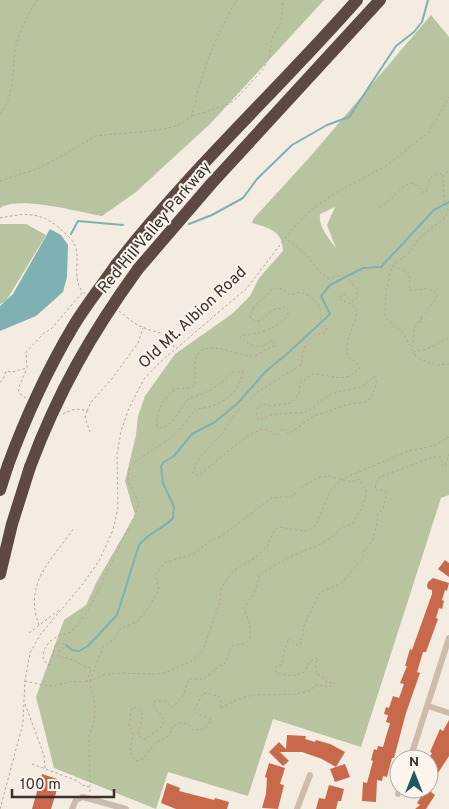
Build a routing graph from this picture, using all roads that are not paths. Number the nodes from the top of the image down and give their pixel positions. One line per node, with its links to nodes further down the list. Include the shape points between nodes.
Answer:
1 (357, 0): 3 (highway, Red Hill Valley Parkway, bridge, via 139,235 116,265 73,326 42,386)
2 (380, 0): 4 (highway, Red Hill Valley Parkway, bridge, via 210,184 138,269 106,313 68,379 41,437 12,524)
3 (0, 490)
4 (0, 574)
5 (449, 638): 6 (street)
6 (428, 706): 7 (street); 8 (street)
7 (449, 713)
8 (413, 749)
9 (310, 775): 12 (street)
10 (72, 809): 11 (street, via 76,800 83,797)
11 (126, 809)
12 (297, 809)

